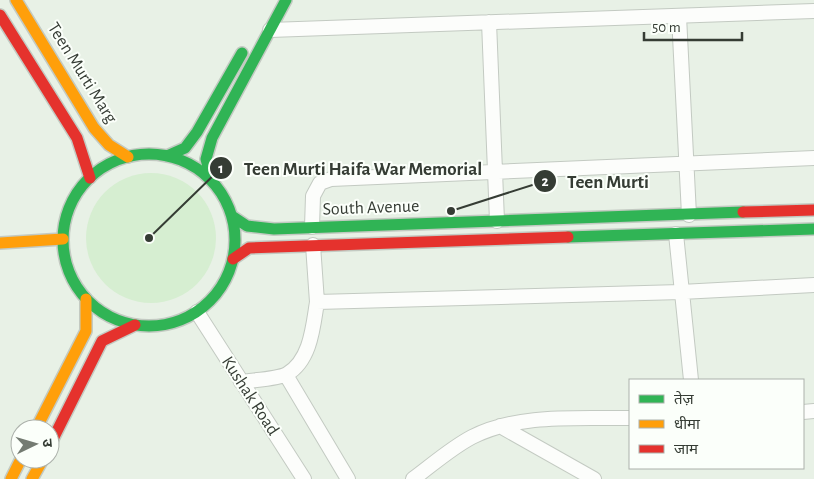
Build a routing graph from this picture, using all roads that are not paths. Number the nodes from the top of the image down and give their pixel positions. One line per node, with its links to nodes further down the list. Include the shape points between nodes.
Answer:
1 (16, 0): 9 (main road, Teen Murti Marg, via 94,128 109,145)
2 (286, 0): 7 (main road)
3 (814, 11): 5 (street)
4 (0, 16): 14 (main road, via 77,138)
5 (679, 16): 6 (street); 12 (street)
6 (489, 22): 7 (street); 13 (street)
7 (270, 30): 15 (main road, via 212,138 206,159)
8 (248, 44): 10 (main road, via 197,132 185,148)
9 (128, 156): 10 (main road); 14 (main road, via 114,161)
10 (167, 156): 15 (main road, via 191,165)
11 (814, 158): 12 (street)
12 (686, 163): 13 (street); 17 (street)
13 (494, 171): 19 (street); 20 (street, via 331,179 320,183 313,196)
14 (90, 178): 23 (main road, via 76,195 67,216)
15 (212, 181): 18 (main road)
16 (814, 210): 17 (main road, South Avenue)
17 (690, 215): 19 (main road, South Avenue)
18 (232, 216): 20 (main road, South Avenue, via 247,226 274,229); 26 (main road, via 235,236)
19 (497, 221): 20 (main road, South Avenue)
20 (312, 227)
21 (814, 229): 22 (main road, South Avenue)
22 (676, 234): 25 (main road, South Avenue); 28 (street)
23 (63, 239): 24 (main road); 29 (main road, via 66,261)
24 (0, 243)
25 (313, 245): 26 (main road, South Avenue, via 249,248); 30 (street)
26 (233, 260): 31 (main road, via 226,280 214,298)
27 (814, 284): 28 (street)
28 (682, 292): 30 (street); 34 (street)
29 (86, 299): 32 (main road, via 108,316); 37 (main road, via 86,331)
30 (317, 302): 33 (street, via 310,339 301,362)
31 (197, 312): 32 (main road, via 167,325); 35 (street, Kushak Road)
32 (135, 326): 38 (main road, via 102,341)
33 (286, 375): 35 (street); 41 (street)
34 (691, 379)
35 (241, 382): 40 (street, Kushak Road)
36 (629, 418): 39 (street, via 540,420)
37 (41, 419)
38 (60, 425)
39 (500, 426): 42 (street, via 471,438); 43 (street)
40 (304, 479)
41 (348, 479)
42 (413, 479)
43 (594, 479)

